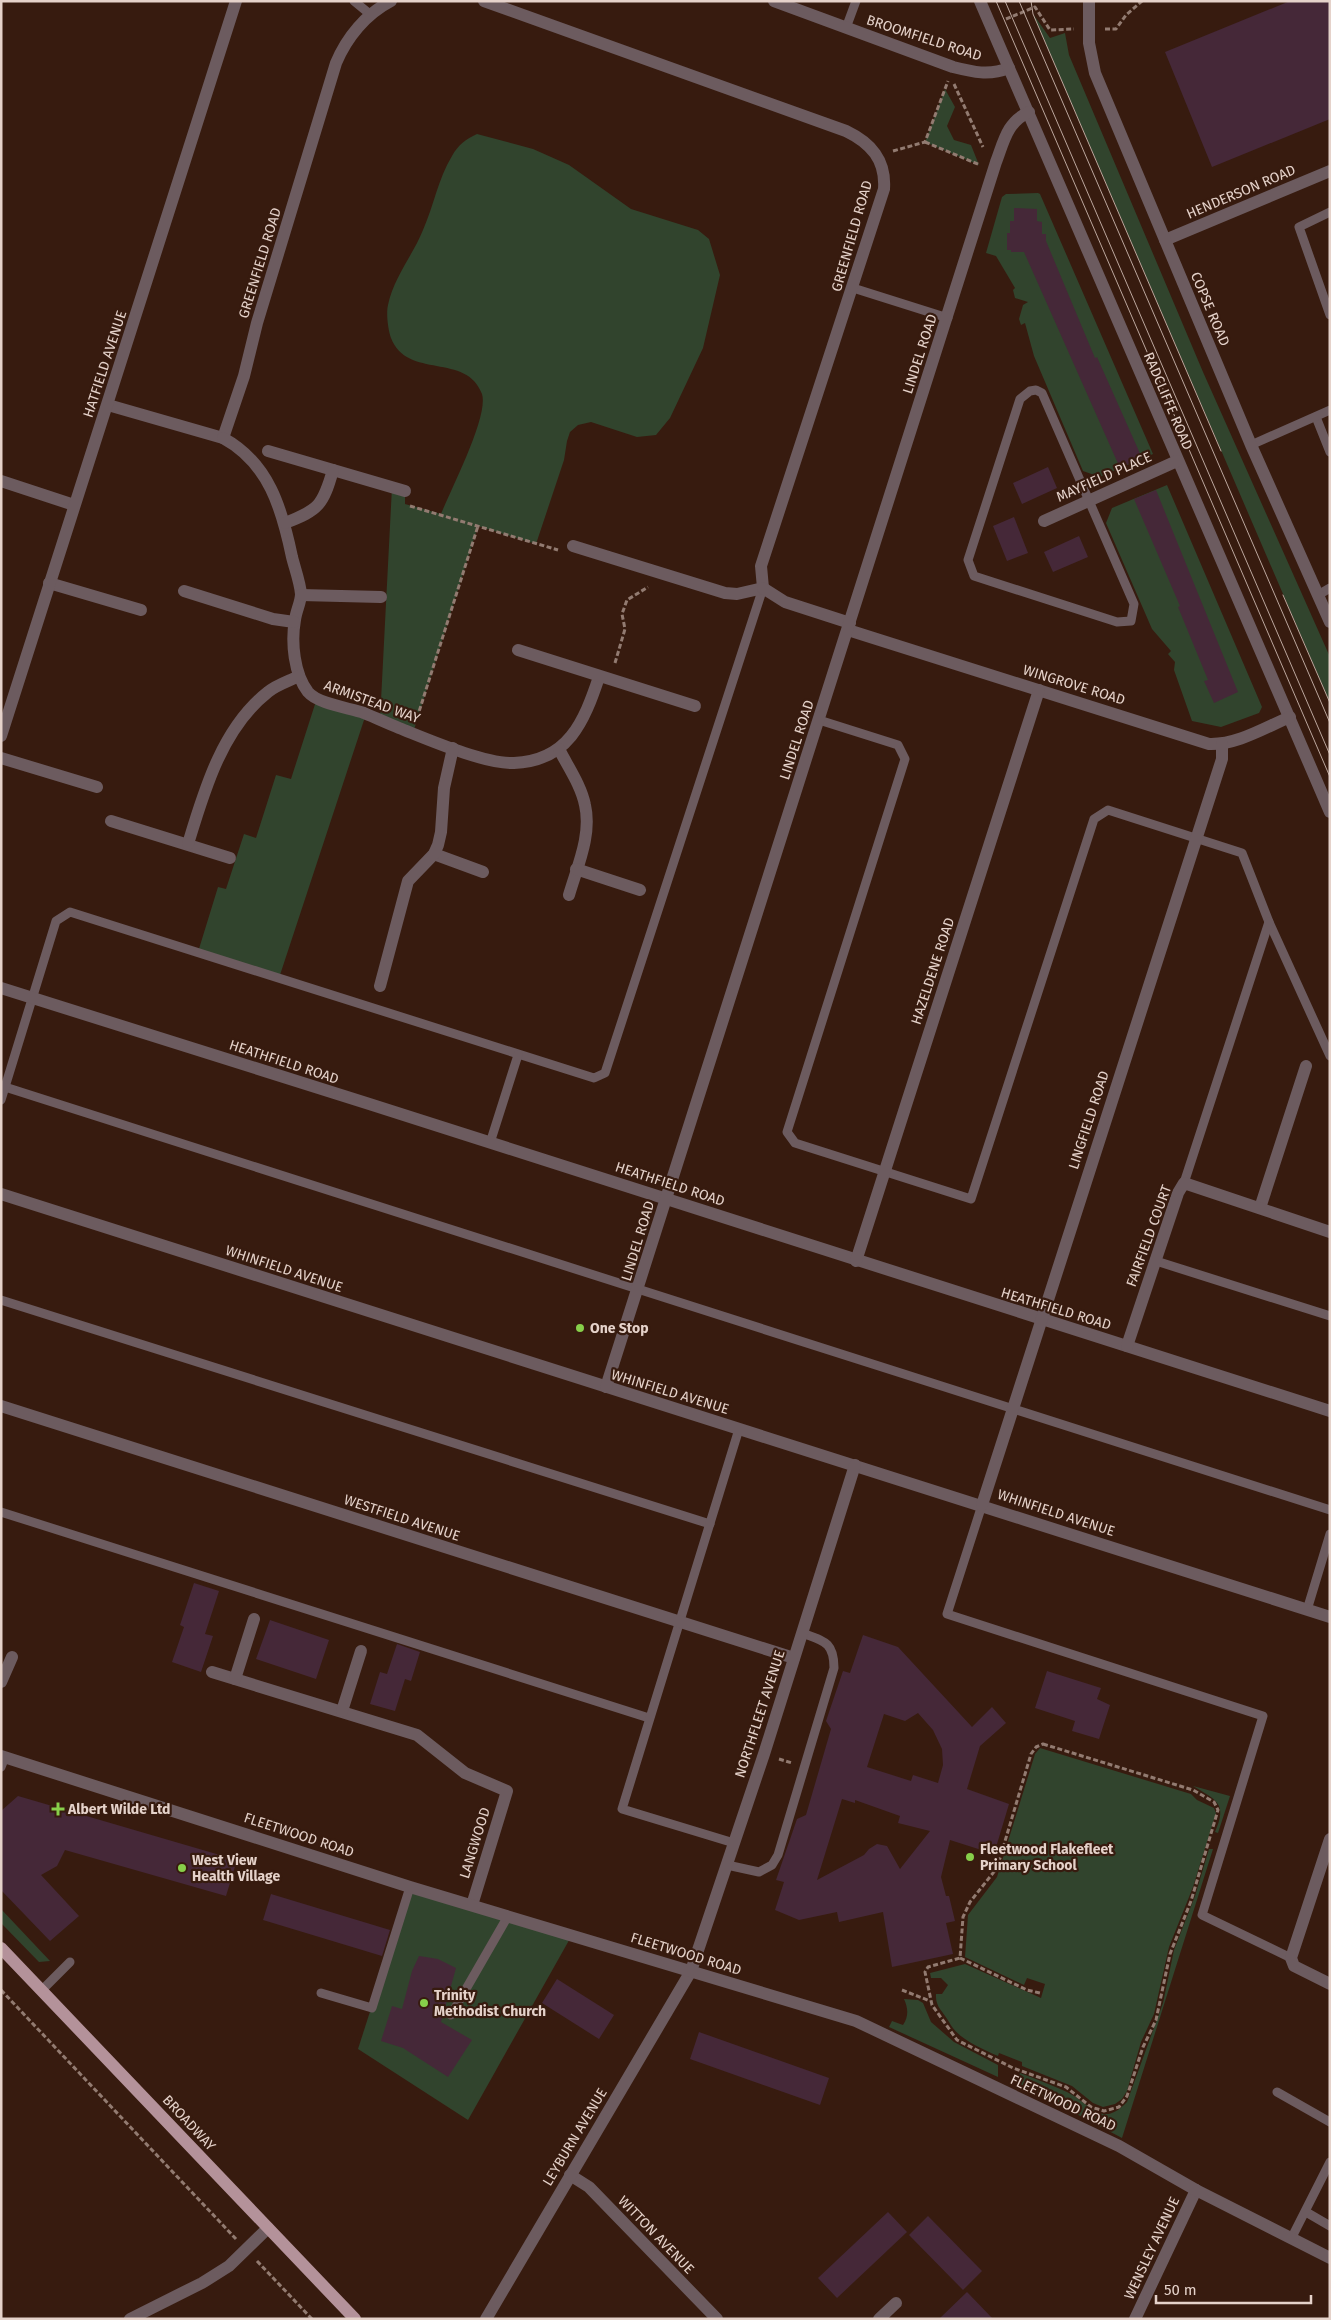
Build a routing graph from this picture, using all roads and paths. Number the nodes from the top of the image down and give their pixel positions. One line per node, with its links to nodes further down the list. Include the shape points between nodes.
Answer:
1 (236, 1): 25 (street, HATFIELD AVENUE)
2 (354, 1): 10 (lane)
3 (391, 1): 10 (street, GREENFIELD ROAD)
4 (484, 1): 17 (street, via 846,131 866,143)
5 (774, 1): 11 (street, BROOMFIELD ROAD)
6 (856, 1): 11 (lane)
7 (980, 1): 13 (street, RADCLIFFE ROAD)
8 (1088, 1): 12 (street, COPSE ROAD)
9 (1142, 1): 12 (path, via 1126,14 1116,29)
10 (371, 15): 28 (street, GREENFIELD ROAD, via 356,28 336,62)
11 (846, 28): 14 (street, BROOMFIELD ROAD, via 980,74 998,73)
12 (1088, 28): 13 (path, via 1050,30 1035,6 1002,20 1010,39); 21 (street, COPSE ROAD, via 1095,73)
13 (998, 44): 14 (street, RADCLIFFE ROAD)
14 (1009, 68): 15 (street, RADCLIFFE ROAD)
15 (1029, 112): 18 (street, LINDEL ROAD, via 1018,117 1007,132); 32 (street, RADCLIFFE ROAD)
16 (925, 142): 17 (path, via 901,147); 18 (path); 18 (path, via 950,75)
17 (879, 158): 22 (street, GREENFIELD ROAD, via 885,175 884,189)
18 (994, 170): 24 (street, LINDEL ROAD)
19 (1330, 171): 21 (street, HENDERSON ROAD)
20 (1330, 212): 23 (lane, via 1299,227)
21 (1164, 240): 29 (street, COPSE ROAD)
22 (853, 288): 24 (lane); 44 (street, GREENFIELD ROAD, via 761,566)
23 (1330, 314)
24 (948, 318): 53 (street, LINDEL ROAD)
25 (108, 405): 28 (street); 37 (street, HATFIELD AVENUE)
26 (1330, 410): 27 (lane)
27 (1316, 417): 29 (lane); 31 (lane)
28 (223, 438): 39 (street, ARMISTEAD WAY, via 248,453 275,497)
29 (1251, 445): 48 (street, COPSE ROAD)
30 (268, 451): 33 (street)
31 (1330, 452)
32 (1177, 461): 36 (street, MAYFIELD PLACE); 59 (street, RADCLIFFE ROAD)
33 (333, 470): 35 (street); 39 (street, via 319,506)
34 (1, 481): 37 (street)
35 (405, 492): 40 (path, via 405,504)
36 (1090, 500): 36 (lane, via 1042,393 1030,391 1020,399 968,560 974,576 1117,622 1131,621 1134,604); 38 (street, MAYFIELD PLACE)
37 (74, 505): 43 (street, HATFIELD AVENUE)
38 (1044, 521)
39 (284, 523): 47 (street, ARMISTEAD WAY)
40 (478, 526): 41 (path, via 569,553); 61 (path)
41 (574, 546): 42 (street)
42 (665, 576): 44 (street, via 726,593); 56 (path, via 627,600 622,614 625,629)
43 (49, 582): 50 (street); 62 (street, HATFIELD AVENUE)
44 (763, 588): 53 (street, via 785,602); 82 (lane, via 605,1073 594,1078)
45 (1330, 588): 48 (lane)
46 (184, 591): 51 (street, via 273,619)
47 (301, 595): 49 (street); 51 (street, ARMISTEAD WAY)
48 (1318, 595): 52 (street, COPSE ROAD)
49 (381, 597)
50 (141, 610)
51 (294, 622): 55 (street, ARMISTEAD WAY)
52 (1330, 622)
53 (849, 626): 57 (street, WINGROVE ROAD); 60 (street, LINDEL ROAD)
54 (518, 650): 56 (street)
55 (299, 676): 61 (street, ARMISTEAD WAY, via 309,693 317,698); 71 (street, via 268,691 245,715 225,745)
56 (604, 678): 58 (street); 65 (street, ARMISTEAD WAY, via 573,735)
57 (1038, 690): 63 (street, WINGROVE ROAD, via 1209,744); 88 (street, HAZELDENE ROAD)
58 (696, 706)
59 (1290, 718): 63 (street, WINGROVE ROAD); 68 (street, RADCLIFFE ROAD)
60 (819, 720): 88 (lane, via 898,745 905,759 788,1132 795,1143); 91 (street, LINDEL ROAD)
61 (413, 733): 64 (street, ARMISTEAD WAY)
62 (1, 736)
63 (1222, 744): 70 (street, LINGFIELD ROAD, via 1222,759)
64 (453, 748): 65 (street, ARMISTEAD WAY, via 509,763 526,763); 72 (street, via 444,788 441,832)
65 (559, 749): 74 (street, via 580,789 587,817 585,840)
66 (1, 758): 67 (street)
67 (97, 788)
68 (1330, 812)
69 (111, 821): 71 (street)
70 (1196, 839): 78 (lane, via 1242,852); 88 (lane, via 1108,810 1094,819 970,1199); 99 (street, LINGFIELD ROAD)
71 (188, 844): 73 (street)
72 (434, 854): 75 (street); 79 (street, via 408,881)
73 (230, 858)
74 (576, 869): 76 (street); 77 (street)
75 (483, 872)
76 (640, 890)
77 (569, 895)
78 (1268, 922): 83 (lane); 89 (lane)
79 (380, 986)
80 (1, 988): 81 (street, HEATHFIELD ROAD)
81 (32, 998): 82 (lane, via 56,921 70,912); 85 (lane); 87 (street, HEATHFIELD ROAD)
82 (518, 1055): 87 (lane)
83 (1330, 1056)
84 (1306, 1066): 92 (street)
85 (5, 1087): 86 (lane); 96 (lane)
86 (1, 1100)
87 (490, 1143): 91 (street, HEATHFIELD ROAD)
88 (884, 1172): 94 (street, HAZELDENE ROAD)
89 (1184, 1183): 92 (street, FAIRFIELD COURT); 95 (street, FAIRFIELD COURT)
90 (1, 1194): 101 (street, WHINFIELD AVENUE)
91 (667, 1199): 94 (street, HEATHFIELD ROAD); 96 (street, LINDEL ROAD)
92 (1260, 1208): 93 (street, FAIRFIELD COURT)
93 (1330, 1232)
94 (856, 1261): 99 (street, HEATHFIELD ROAD)
95 (1156, 1261): 98 (lane); 100 (street, FAIRFIELD COURT)
96 (639, 1288): 101 (street, LINDEL ROAD); 103 (lane)
97 (1, 1300): 110 (lane)
98 (1330, 1316)
99 (1041, 1320): 100 (street, HEATHFIELD ROAD); 103 (street, LINGFIELD ROAD)
100 (1127, 1346): 104 (street, HEATHFIELD ROAD)
101 (606, 1387): 105 (street, WHINFIELD AVENUE)
102 (1, 1406): 115 (street, WESTFIELD AVENUE)
103 (1014, 1407): 107 (street, LINGFIELD ROAD); 108 (lane)
104 (1330, 1410)
105 (739, 1429): 106 (street, WHINFIELD AVENUE); 110 (lane)
106 (855, 1465): 107 (street, WHINFIELD AVENUE); 116 (street, NORTHFLEET AVENUE)
107 (982, 1505): 112 (street, WHINFIELD AVENUE); 137 (lane, via 947,1614 1263,1716 1202,1915)
108 (1330, 1510)
109 (1, 1512): 124 (lane)
110 (710, 1524): 115 (lane)
111 (1330, 1534): 112 (lane)
112 (1307, 1610): 113 (street, WHINFIELD AVENUE)
113 (1330, 1617)
114 (254, 1619): 121 (street)
115 (680, 1622): 119 (street, WESTFIELD AVENUE); 124 (lane)
116 (802, 1633): 119 (street, NORTHFLEET AVENUE); 127 (lane, via 829,1644 834,1654 834,1668)
117 (361, 1651): 123 (street)
118 (12, 1657): 122 (street)
119 (794, 1658): 125 (street, NORTHFLEET AVENUE)
120 (212, 1672): 121 (street)
121 (235, 1679): 123 (street)
122 (1, 1682)
123 (342, 1711): 132 (street, LANGWOOD, via 417,1736 465,1773 507,1791)
124 (649, 1718): 129 (lane, via 622,1808)
125 (764, 1754): 127 (path); 129 (street, NORTHFLEET AVENUE)
126 (3, 1760): 131 (street, FLEETWOOD ROAD)
127 (804, 1767): 130 (lane, via 778,1856 772,1865 760,1872)
128 (1330, 1839): 137 (street)
129 (734, 1843): 130 (street, NORTHFLEET AVENUE)
130 (727, 1864): 138 (street, NORTHFLEET AVENUE)
131 (410, 1886): 132 (street, FLEETWOOD ROAD); 143 (lane, via 372,2008)
132 (472, 1904): 133 (street, FLEETWOOD ROAD)
133 (508, 1916): 138 (street, FLEETWOOD ROAD); 146 (lane)
134 (1, 1948): 141 (main road, BROADWAY)
135 (960, 1958): 144 (path); 145 (path, via 928,1967 925,1972); 145 (path, via 963,1917 970,1902 997,1868 1031,1754 1036,1747 1043,1744 1193,1790 1214,1802 1218,1819 1170,1954 1156,2020 1143,2046 1127,2096 1119,2108 1104,2111 1091,2107 1066,2087 1013,2068 957,2040)
136 (70, 1962): 141 (lane)
137 (1292, 1962): 139 (street)
138 (691, 1971): 150 (street, LEYBURN AVENUE); 151 (street, FLEETWOOD ROAD, via 856,2021 1119,2146)
139 (1330, 1984)
140 (1, 1990): 156 (path)
141 (42, 1990): 154 (main road, BROADWAY)
142 (902, 1990): 145 (path)
143 (322, 1993)
144 (1040, 1993)
145 (931, 2002)
146 (451, 2016)
147 (1276, 2092): 148 (lane)
148 (1330, 2122)
149 (1330, 2162): 152 (lane)
150 (570, 2175): 162 (street, LEYBURN AVENUE); 163 (street, WITTON AVENUE, via 589,2187)
151 (1196, 2190): 155 (street, FLEETWOOD ROAD); 165 (street, WENSLEY AVENUE)
152 (1306, 2212): 153 (lane); 155 (lane)
153 (1330, 2226)
154 (268, 2228): 156 (street); 161 (main road, BROADWAY)
155 (1291, 2239): 157 (street, FLEETWOOD ROAD)
156 (246, 2249): 159 (street, via 229,2266 202,2283); 160 (path)
157 (1329, 2256)
158 (896, 2303): 164 (street)
159 (130, 2319)
160 (312, 2319)
161 (355, 2319)
162 (486, 2319)
163 (717, 2319)
164 (879, 2319)
165 (1135, 2319)

